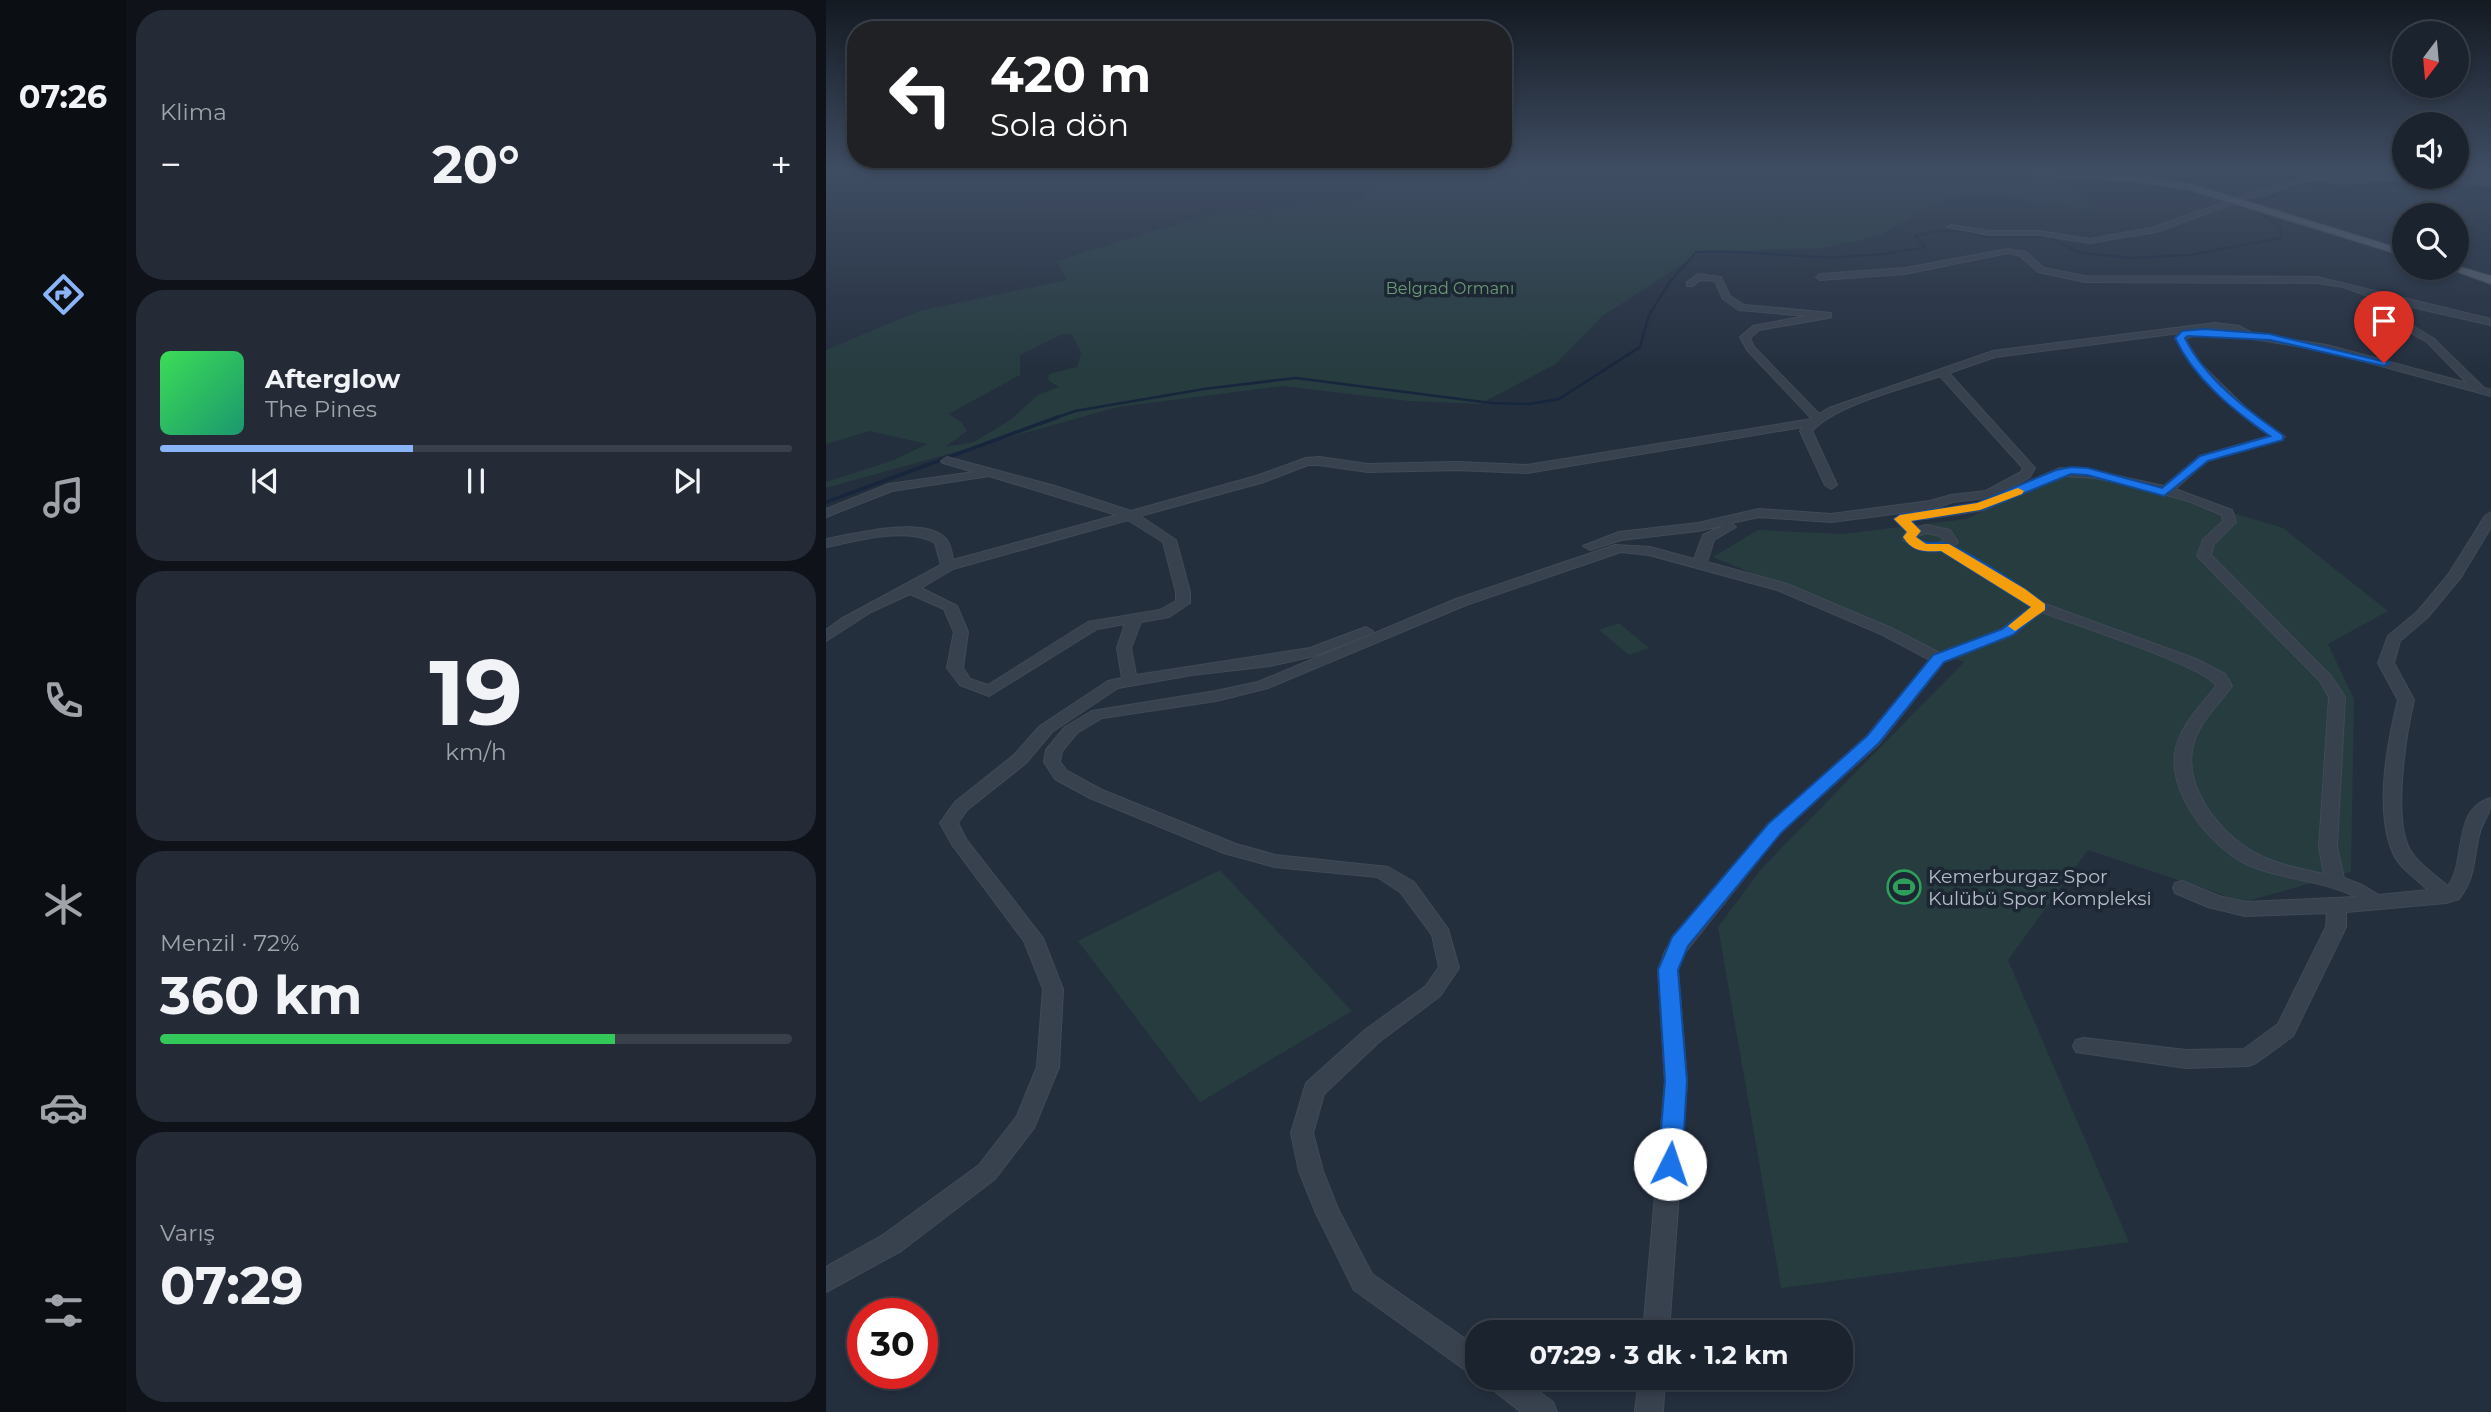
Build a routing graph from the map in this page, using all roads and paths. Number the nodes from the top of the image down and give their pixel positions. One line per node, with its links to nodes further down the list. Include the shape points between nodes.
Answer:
1 (2070, 238): 2 (street)
2 (2107, 238)
3 (2360, 238): 4 (main road)
4 (2392, 247)
5 (2469, 268): 7 (main road)
6 (2469, 273): 9 (main road)
7 (2491, 275)
8 (1819, 276): 11 (street, via 1905,271 2008,251 2023,254 2041,270 2075,278 2317,280)
9 (2491, 282)
10 (1690, 284): 16 (street, via 1704,276 1718,279 1726,297 1749,310 1828,315 1756,328 1745,337)
11 (2375, 296): 12 (street); 15 (street, via 2366,301 2374,309 2430,340)
12 (2491, 322)
13 (2249, 334): 14 (street, via 2222,326 2186,328 2007,351); 15 (street, via 2327,348); 20 (street, via 2193,332 2180,338 2196,365 2246,414 2279,437 2204,458)
14 (1943, 373): 16 (street, via 1911,381); 33 (street, via 2029,468 2026,474 1989,494 1932,505 1830,518 1759,513 1698,527 1619,536 1314,652)
15 (2486, 392)
16 (1816, 420): 19 (street, via 1806,431); 22 (street, via 1518,470 1368,468 1313,461)
17 (947, 461): 18 (street)
18 (987, 473): 21 (street, via 889,488); 22 (street)
19 (1831, 485)
20 (2164, 492): 24 (street, via 2088,472 2060,472 1980,507); 35 (street, via 2228,513 2230,522 2208,543 2204,556 2334,689 2328,847)
21 (826, 513)
22 (1127, 514): 27 (street); 30 (street, via 1169,540 1184,603 1164,614)
23 (2491, 516): 37 (street, via 2454,577 2423,614 2393,639 2386,663 2406,700 2396,743 2393,825 2403,855)
24 (1900, 519): 26 (street, via 1817,527 1759,522 1731,527 1708,538); 29 (street, via 1914,531 1913,543 1924,548 1944,547)
25 (826, 543): 27 (street, via 905,531 929,533 940,540)
26 (1699, 565): 32 (street, via 1807,596); 43 (street, via 1650,551 1607,551 1461,602 1263,685 1098,714 1071,730 1054,750 1052,762 1062,775 1096,794 1230,849 1275,861 1381,871 1407,887 1441,934 1449,968 1433,991 1372,1036 1314,1089 1302,1133 1328,1213 1363,1282)
27 (948, 566): 28 (street)
28 (911, 589): 30 (street, via 950,606 961,632 955,668 965,682 989,691 1093,625); 31 (street, via 884,598)
29 (2040, 607): 32 (street, via 2007,632); 35 (street, via 2192,662 2220,677 2224,686 2186,739 2182,767 2190,794 2227,843 2248,858)
30 (1136, 618): 33 (street, via 1122,649)
31 (826, 637)
32 (1938, 659): 42 (street, via 1873,740 1774,828 1671,958 1676,1081)
33 (1130, 680): 41 (street, via 1113,684 1046,729 1020,759 961,806 949,823 1033,938 1053,989 1048,1067 1026,1121 987,1172 892,1243)
34 (2491, 804): 37 (street, via 2481,811 2468,836 2467,866 2460,886)
35 (2336, 884): 38 (street)
36 (2182, 888): 39 (street, via 2238,908)
37 (2446, 896): 38 (street)
38 (2375, 902): 39 (street)
39 (2337, 906): 40 (street, via 2336,927 2286,1030 2248,1057 2186,1059)
40 (2084, 1046)
41 (826, 1280)
42 (1657, 1320)
43 (1465, 1354)
44 (1514, 1390): 46 (street)
45 (1651, 1390): 47 (street)
46 (1543, 1412)
47 (1649, 1412)

